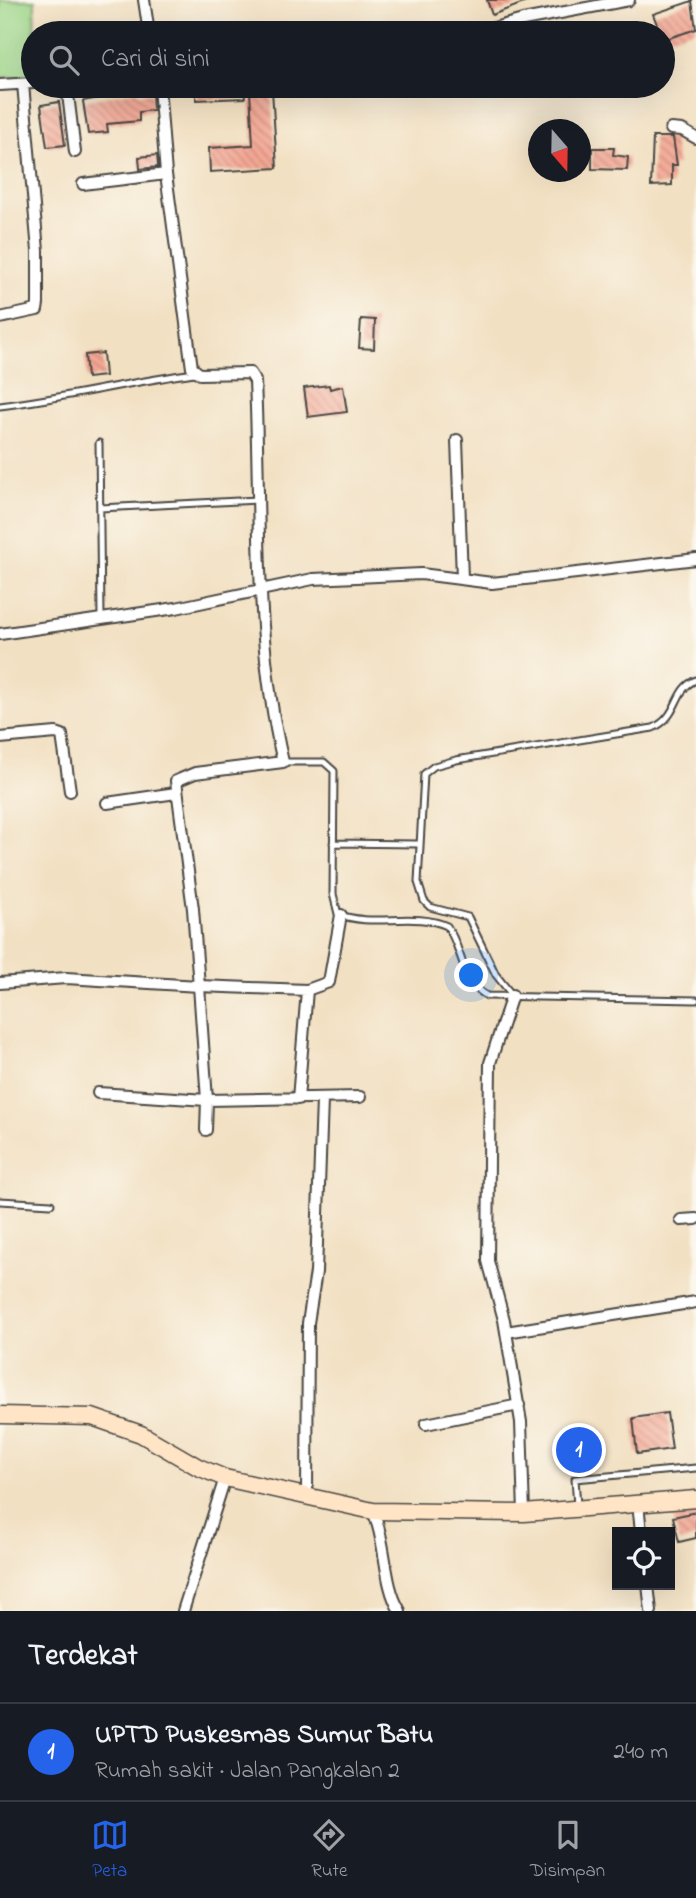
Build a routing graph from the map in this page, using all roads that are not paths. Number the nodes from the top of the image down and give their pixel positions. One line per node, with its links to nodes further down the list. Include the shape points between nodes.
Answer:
1 (144, 0): 3 (street)
2 (629, 0): 4 (street)
3 (147, 21)
4 (519, 21)
5 (21, 84): 6 (street)
6 (0, 85)
7 (29, 98): 15 (street, via 38,304 37,310)
8 (68, 98): 12 (street)
9 (160, 98): 13 (street)
10 (670, 129): 11 (street)
11 (696, 138)
12 (75, 152)
13 (166, 174): 14 (street); 16 (street)
14 (83, 184)
15 (0, 318)
16 (194, 373): 17 (lane, via 80,396); 20 (street, via 250,373 254,377)
17 (0, 406)
18 (457, 440): 23 (street)
19 (99, 443): 21 (lane)
20 (258, 500): 21 (lane); 24 (street)
21 (100, 508): 25 (lane)
22 (696, 559): 23 (street, via 492,583)
23 (462, 578): 24 (street, via 313,579)
24 (261, 590): 25 (street, via 176,608); 29 (street, via 264,658)
25 (101, 617): 26 (street)
26 (0, 634)
27 (696, 680): 34 (lane, via 683,688 666,722 653,728 456,760 429,769 422,779)
28 (0, 737): 30 (street, via 62,735)
29 (283, 762): 31 (street, via 188,775 176,781); 33 (lane, via 305,760 330,765 334,771)
30 (70, 791)
31 (176, 793): 32 (street); 37 (street)
32 (107, 803)
33 (333, 843): 34 (lane); 35 (lane, via 333,903)
34 (418, 844): 39 (lane, via 418,882 425,901 468,917 496,975)
35 (341, 915): 38 (street, via 329,982); 39 (lane, via 447,926 477,990 488,996)
36 (0, 983): 37 (street, via 66,978)
37 (199, 986): 38 (street); 44 (street)
38 (307, 990): 43 (street)
39 (512, 995): 40 (lane); 52 (street, via 490,1063 488,1119 488,1261)
40 (696, 1000)
41 (98, 1093): 44 (street)
42 (360, 1097): 45 (street)
43 (298, 1099): 44 (street); 45 (street)
44 (207, 1100): 46 (street)
45 (322, 1100): 58 (street, via 316,1272 307,1323)
46 (206, 1130)
47 (0, 1201): 48 (lane)
48 (51, 1204)
49 (696, 1219): 50 (street)
50 (681, 1220)
51 (696, 1302): 52 (street)
52 (506, 1332): 53 (street)
53 (519, 1405): 55 (street); 63 (street)
54 (0, 1415): 57 (street, via 92,1417 141,1434)
55 (426, 1424)
56 (696, 1468): 61 (lane, via 575,1479)
57 (225, 1478): 58 (street); 66 (street)
58 (307, 1497): 62 (street)
59 (696, 1499): 60 (street)
60 (638, 1503): 61 (street); 64 (street)
61 (578, 1509): 63 (street)
62 (373, 1511): 63 (street); 67 (street, via 383,1534 386,1566)
63 (524, 1513)
64 (640, 1527)
65 (649, 1590): 68 (street)
66 (183, 1611)
67 (400, 1611)
68 (651, 1611)

